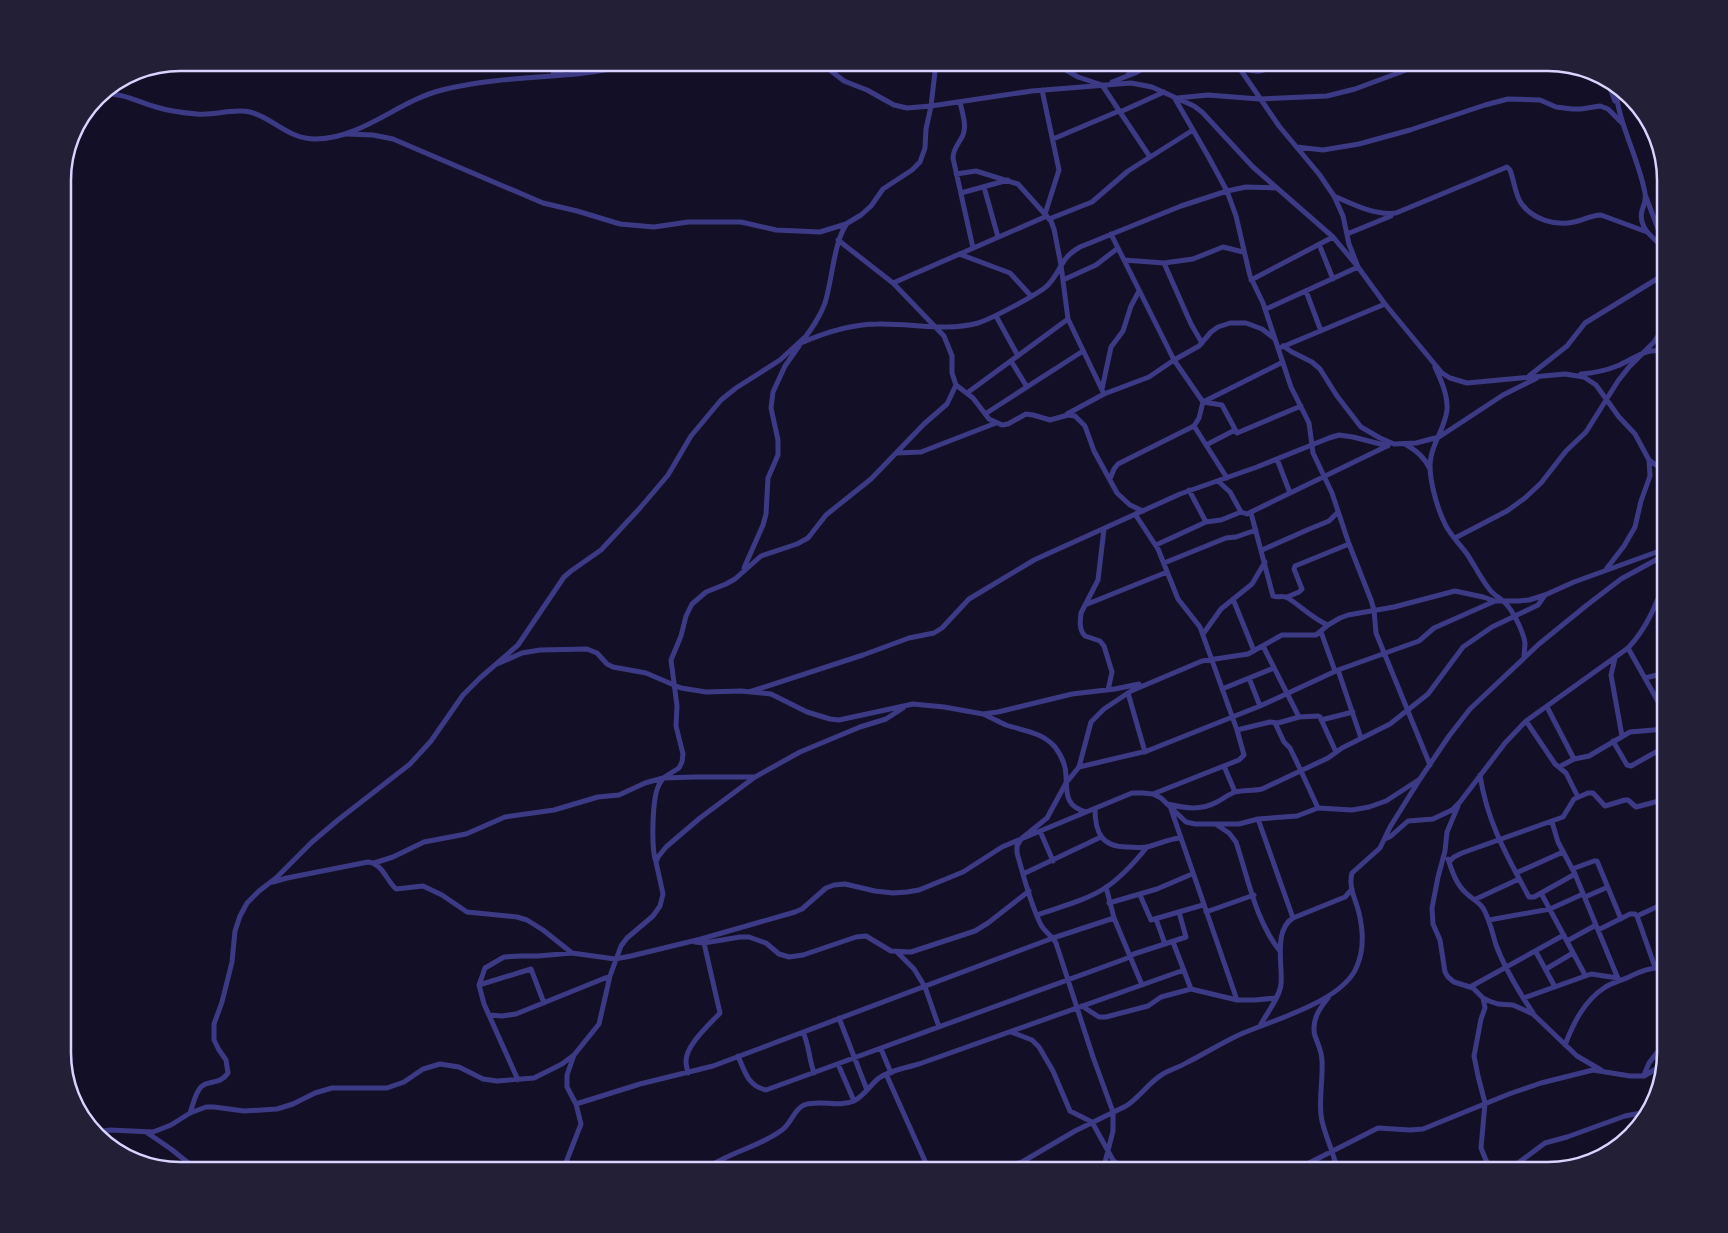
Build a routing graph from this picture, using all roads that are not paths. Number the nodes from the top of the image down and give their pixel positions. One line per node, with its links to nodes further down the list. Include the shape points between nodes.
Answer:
1 (560, 71): 10 (street)
2 (597, 71): 10 (street)
3 (832, 71): 21 (street, via 844,81 894,105)
4 (935, 71): 21 (street)
5 (1068, 71): 12 (street)
6 (1130, 71): 11 (street)
7 (1136, 71): 11 (street)
8 (1242, 71): 19 (street)
9 (1402, 71): 19 (street, via 1333,95)
10 (548, 76): 26 (street, via 495,81 437,92)
11 (1126, 76): 12 (street)
12 (1104, 85): 13 (street); 14 (street, via 1131,83); 23 (street)
13 (1042, 90): 20 (street); 27 (street)
14 (1164, 92): 18 (street); 23 (street)
15 (1612, 93): 22 (street)
16 (113, 94): 26 (street, via 159,108 196,114 250,112 307,139)
17 (1616, 96): 22 (street)
18 (1175, 98): 19 (street); 25 (street); 33 (street, via 1202,112)
19 (1259, 99): 28 (street)
20 (960, 102): 21 (street); 30 (street, via 964,133 953,153)
21 (931, 106): 40 (street, via 920,162 883,189 866,212)
22 (1618, 108): 24 (street)
23 (1120, 112): 27 (street); 29 (street)
24 (1623, 124): 28 (street, via 1608,109 1600,106 1572,109 1540,100 1508,99 1359,144 1323,150); 37 (street)
25 (1194, 130): 29 (street); 34 (street)
26 (346, 134): 40 (street, via 393,139 543,203 626,226 741,222 770,229 814,232)
27 (1053, 139): 39 (street, via 1059,170)
28 (1297, 147): 36 (street)
29 (1150, 157): 39 (street, via 1116,180 1092,202)
30 (956, 174): 31 (street, via 976,171); 35 (street)
31 (1008, 180): 32 (street); 39 (street, via 1022,187)
32 (984, 187): 35 (street); 45 (street)
33 (1276, 188): 34 (street, via 1246,187); 46 (street)
34 (1227, 191): 43 (street); 52 (street)
35 (961, 193): 50 (street)
36 (1334, 196): 38 (street, via 1373,212); 44 (street)
37 (1646, 197): 41 (street); 42 (street, via 1640,213)
38 (1396, 213): 42 (street, via 1507,167 1521,203 1535,217 1555,223 1574,222 1601,214); 44 (street)
39 (1047, 216): 45 (street); 56 (street, via 1054,228)
40 (846, 224): 47 (street)
41 (1657, 225)
42 (1647, 232): 48 (street)
43 (1111, 234): 51 (street); 56 (street, via 1070,252)
44 (1347, 234): 57 (street)
45 (998, 237): 50 (street)
46 (1333, 237): 49 (street); 57 (street)
47 (838, 240): 62 (street); 72 (street, via 825,302)
48 (1657, 240)
49 (1319, 244): 58 (street); 60 (street)
50 (973, 248): 53 (street)
51 (1118, 248): 54 (street); 59 (street, via 1096,265)
52 (1243, 252): 55 (street, via 1223,247 1193,258); 60 (street)
53 (960, 254): 62 (street); 65 (street, via 1010,273)
54 (1124, 260): 55 (street); 63 (street)
55 (1164, 263): 75 (street)
56 (1061, 265): 59 (street); 65 (street, via 1049,284)
57 (1358, 267): 58 (street); 66 (street)
58 (1333, 278): 64 (street)
59 (1062, 280): 69 (street)
60 (1252, 280): 67 (street)
61 (1657, 280): 88 (street, via 1585,324 1568,346)
62 (893, 283): 70 (street)
63 (1140, 291): 82 (street); 91 (street, via 1123,331 1111,347)
64 (1306, 291): 67 (street); 71 (street)
65 (1031, 296): 68 (street)
66 (1385, 304): 71 (street); 85 (street)
67 (1266, 309): 74 (street)
68 (996, 316): 70 (street, via 966,326); 81 (street)
69 (1068, 319): 79 (street); 81 (street)
70 (935, 326): 76 (street, via 864,324 821,334); 89 (street, via 950,349)
71 (1321, 330): 77 (street)
72 (805, 337): 76 (street); 155 (street, via 780,360 721,400 690,436 655,491 601,550 564,578 518,645)
73 (1657, 338): 80 (street)
74 (1275, 339): 75 (street, via 1256,325 1237,322 1214,329); 77 (street)
75 (1202, 343): 82 (street)
76 (800, 344): 135 (street, via 785,366 774,392 771,408 778,455 768,478 763,525)
77 (1281, 347): 84 (street); 105 (street, via 1320,369 1336,396 1361,427)
78 (1657, 350): 80 (street)
79 (1083, 351): 90 (street); 91 (street)
80 (1644, 352): 86 (street, via 1618,366); 93 (street)
81 (1018, 356): 83 (street)
82 (1174, 360): 91 (street, via 1144,380); 94 (street)
83 (1011, 361): 90 (street); 92 (street)
84 (1283, 362): 94 (street); 95 (street)
85 (1434, 364): 88 (street, via 1450,378 1466,383); 101 (street, via 1446,395 1447,410 1444,426)
86 (1576, 375): 87 (street); 93 (street, via 1591,380)
87 (1540, 377): 88 (street); 101 (street, via 1503,395)
88 (1527, 378)
89 (956, 384): 92 (street); 106 (street, via 948,404)
90 (1027, 387): 96 (street)
91 (1103, 392): 97 (street)
92 (968, 393): 96 (street)
93 (1607, 399): 108 (street, via 1635,434); 125 (street, via 1586,432 1525,498)
94 (1204, 402): 99 (street); 100 (street, via 1222,405)
95 (1301, 406): 100 (street, via 1239,433); 102 (street, via 1309,423)
96 (985, 414): 98 (street)
97 (1064, 415): 98 (street, via 1050,420 1026,414 1008,424); 113 (street, via 1075,416 1085,426 1094,451)
98 (996, 423): 106 (street, via 921,452)
99 (1194, 426): 104 (street); 113 (street, via 1118,464)
100 (1235, 430): 104 (street)
101 (1437, 438): 103 (street); 110 (street)
102 (1312, 444): 105 (street, via 1339,435); 107 (street); 111 (street)
103 (1404, 444): 105 (street); 110 (street, via 1425,460)
104 (1206, 445): 112 (street)
105 (1391, 445): 111 (street)
106 (896, 453): 135 (street, via 871,479 826,515 808,538 761,556)
107 (1277, 459): 112 (street); 116 (street)
108 (1649, 460): 109 (street); 133 (street, via 1650,476 1635,528)
109 (1657, 465)
110 (1430, 470): 125 (street, via 1438,507)
111 (1324, 476): 116 (street); 119 (street)
112 (1226, 478): 114 (street)
113 (1110, 479): 117 (street, via 1123,500)
114 (1218, 481): 115 (street); 118 (street, via 1230,492)
115 (1189, 490): 117 (street); 122 (street)
116 (1290, 493): 120 (street)
117 (1143, 511): 121 (street)
118 (1241, 512): 120 (street); 122 (street)
119 (1338, 512): 126 (street); 128 (street, via 1328,522)
120 (1251, 513): 124 (street)
121 (1135, 514): 123 (street); 127 (street)
122 (1206, 522): 127 (street)
123 (1104, 529): 142 (street, via 1098,580); 165 (street, via 1034,560 978,592 934,633 909,638)
124 (1256, 530): 128 (street); 132 (street, via 1226,538)
125 (1455, 538): 140 (street, via 1491,591)
126 (1349, 544): 137 (street, via 1295,566 1302,589); 143 (street)
127 (1156, 545): 132 (street)
128 (1262, 550): 131 (street)
129 (1657, 552): 133 (street)
130 (1657, 560): 153 (street, via 1621,579 1587,604)
131 (1265, 562): 137 (street, via 1273,596); 138 (street, via 1252,584)
132 (1164, 563): 134 (street)
133 (1605, 570): 136 (street)
134 (1167, 572): 142 (street); 147 (street, via 1178,599)
135 (741, 573): 162 (street, via 726,584 706,592 692,604 671,660)
136 (1545, 595): 140 (street); 144 (street, via 1538,605)
137 (1287, 597): 145 (street)
138 (1233, 599): 147 (street, via 1215,615); 150 (street)
139 (1495, 601): 140 (street); 143 (street, via 1455,591); 151 (street, via 1434,628 1419,641)
140 (1504, 601): 144 (street)
141 (1657, 602): 149 (street, via 1648,623)
142 (1085, 606): 164 (street, via 1080,619 1081,630 1085,636 1100,641 1104,646 1112,672)
143 (1374, 610): 145 (street, via 1348,615); 151 (street, via 1376,633)
144 (1514, 616): 153 (street, via 1525,641); 172 (street, via 1463,647 1428,694)
145 (1328, 625): 146 (street)
146 (1321, 632): 148 (street, via 1312,636 1282,635); 157 (street)
147 (1203, 634): 154 (street)
148 (1263, 646): 150 (street); 156 (street)
149 (1628, 648): 152 (street); 160 (street)
150 (1254, 651): 154 (street, via 1243,656)
151 (1385, 654): 157 (street); 172 (street)
152 (1616, 657): 171 (street); 182 (street, via 1611,675)
153 (1524, 658): 189 (street, via 1470,709)
154 (1211, 659): 161 (street); 163 (street)
155 (494, 665): 162 (street, via 522,653 587,649 613,667 646,673); 229 (street, via 462,695 431,741 410,764 338,820)
156 (1274, 668): 159 (street); 167 (street)
157 (1337, 671): 167 (street); 173 (street)
158 (1657, 675): 160 (street)
159 (1249, 678): 163 (street); 169 (street)
160 (1645, 678): 168 (street)
161 (1157, 679): 164 (street); 166 (street)
162 (675, 686): 165 (street, via 706,692); 196 (street, via 676,726 682,762 679,768)
163 (1222, 689): 175 (street)
164 (1108, 690): 174 (street, via 1072,694)
165 (749, 692): 170 (street, via 771,694 807,712 839,720)
166 (1128, 693): 185 (street); 191 (street, via 1091,722)
167 (1287, 693): 169 (street); 176 (street)
168 (1657, 699)
169 (1260, 706): 175 (street)
170 (906, 707): 174 (street, via 913,704); 195 (street, via 886,719 800,752)
171 (1547, 707): 178 (street); 188 (street)
172 (1408, 710): 183 (street, via 1390,724); 189 (street)
173 (1353, 712): 177 (street); 183 (street)
174 (983, 714): 198 (street, via 1046,738 1060,755)
175 (1232, 717): 180 (street); 185 (street)
176 (1299, 718): 177 (street, via 1318,716); 179 (street)
177 (1321, 720): 186 (street)
178 (1526, 721): 192 (street); 194 (street)
179 (1275, 723): 180 (street); 193 (street)
180 (1237, 730): 190 (street, via 1244,755)
181 (1657, 730): 182 (street, via 1630,732)
182 (1622, 736): 184 (street)
183 (1361, 738): 186 (street)
184 (1613, 741): 187 (street, via 1627,765 1631,766); 188 (street, via 1589,756)
185 (1145, 752): 191 (street)
186 (1336, 752): 193 (street)
187 (1657, 752)
188 (1574, 759): 192 (street)
189 (1430, 764): 197 (street)
190 (1224, 766): 199 (street); 200 (street)
191 (1079, 767): 198 (street)
192 (1559, 767): 201 (street, via 1566,773)
193 (1301, 771): 199 (street, via 1262,789); 205 (street)
194 (1480, 775): 202 (street); 216 (street, via 1488,813)
195 (755, 777): 196 (street); 221 (street, via 679,836 662,851)
196 (663, 778): 221 (street, via 658,785 654,805 652,832); 223 (street, via 645,782 619,795 505,817 466,834 424,842)
197 (1420, 779): 205 (street, via 1386,801 1369,807 1352,810); 215 (street)
198 (1066, 783): 207 (street, via 1071,804); 214 (street, via 1047,818)
199 (1236, 792): 204 (street, via 1202,808)
200 (1153, 794): 204 (street); 206 (street, via 1132,793)
201 (1578, 797): 203 (street, via 1593,793 1605,806 1625,800 1638,807); 209 (street, via 1563,817)
202 (1460, 802): 215 (street, via 1452,810 1433,819 1408,821); 218 (street, via 1448,826)
203 (1657, 802)
204 (1168, 805): 210 (street, via 1186,822); 213 (street)
205 (1318, 808): 208 (street, via 1297,816)
206 (1095, 809): 207 (street); 212 (street)
207 (1087, 812): 211 (street)
208 (1258, 819): 210 (street, via 1239,824); 248 (street)
209 (1552, 822): 216 (street); 219 (street)
210 (1216, 824): 236 (street, via 1236,842)
211 (1040, 831): 214 (street); 220 (street)
212 (1101, 837): 217 (street, via 1109,845); 220 (street)
213 (1180, 838): 217 (street); 227 (street)
214 (1021, 839): 226 (street, via 1017,853); 255 (street, via 963,872 919,890 893,893 834,885 802,909)
215 (1385, 839): 232 (street, via 1380,848 1352,873)
216 (1500, 840): 222 (street, via 1462,853); 225 (street)
217 (1147, 847): 230 (street)
218 (1445, 851): 222 (street); 277 (street, via 1432,908 1433,924 1448,977)
219 (1563, 852): 224 (street); 225 (street)
220 (1053, 861): 226 (street)
221 (656, 862): 265 (street, via 663,887 660,906 654,916 627,938)
222 (1449, 862): 238 (street, via 1458,884)
223 (374, 863): 229 (street); 262 (street, via 396,889 423,886 442,894 467,912 526,920)
224 (1574, 872): 231 (street, via 1597,861); 234 (street); 237 (street)
225 (1516, 873): 228 (street)
226 (1024, 874): 233 (street)
227 (1192, 874): 235 (street); 240 (street)
228 (1520, 879): 234 (street, via 1530,897); 238 (street)
229 (270, 883): 313 (street, via 247,903 240,916 232,962 214,1024 214,1040 226,1060 228,1073 224,1078 200,1087)
230 (1106, 887): 239 (street); 245 (street)
231 (1608, 888): 237 (street); 250 (street)
232 (1352, 890): 248 (street, via 1345,897); 280 (street, via 1362,926 1360,959 1350,978)
233 (1028, 891): 245 (street); 260 (street, via 975,931 918,950)
234 (1541, 893): 242 (street)
235 (1140, 895): 239 (street); 249 (street, via 1150,920)
236 (1254, 895): 244 (street); 259 (street, via 1267,933)
237 (1584, 896): 242 (street); 252 (street)
238 (1476, 899): 251 (street)
239 (1109, 903): 247 (street)
240 (1203, 905): 243 (street); 244 (street)
241 (1657, 907): 246 (street)
242 (1550, 909): 251 (street); 254 (street)
243 (1179, 912): 249 (street); 256 (street, via 1186,936)
244 (1206, 912): 284 (street)
245 (1037, 915): 253 (street)
246 (1637, 916): 250 (street, via 1633,914); 267 (street)
247 (1114, 918): 253 (street); 264 (street)
248 (1292, 918): 259 (street, via 1283,929)
249 (1156, 919): 258 (street)
250 (1620, 919): 252 (street)
251 (1489, 920): 266 (street)
252 (1597, 927): 254 (street); 272 (street)
253 (1053, 938): 273 (street); 276 (street)
254 (1566, 938): 261 (street); 263 (street)
255 (692, 941): 257 (street); 265 (street)
256 (1173, 942): 258 (street); 269 (street)
257 (704, 943): 260 (street, via 750,937 790,957 866,936); 302 (street, via 720,1013 688,1052)
258 (1165, 944): 264 (street)
259 (1280, 951): 281 (street, via 1281,983)
260 (897, 952): 276 (street, via 914,969)
261 (1536, 952): 266 (street); 268 (street)
262 (572, 953): 265 (street); 274 (street, via 504,958 485,968)
263 (1574, 953): 268 (street); 270 (street)
264 (1130, 956): 273 (street); 275 (street)
265 (615, 959): 271 (street)
266 (1506, 967): 277 (street); 283 (street)
267 (1655, 968): 272 (street)
268 (1546, 969): 278 (street)
269 (1184, 970): 275 (street); 279 (street)
270 (1585, 975): 272 (street); 278 (street)
271 (610, 976): 285 (street); 297 (street, via 599,1024)
272 (1618, 979): 294 (street, via 1597,993 1573,1025)
273 (1067, 980): 286 (street); 291 (street)
274 (479, 985): 285 (street, via 531,969); 288 (street)
275 (1142, 985): 286 (street)
276 (925, 987): 289 (street); 291 (street)
277 (1470, 987): 282 (street)
278 (1555, 987): 283 (street)
279 (1191, 988): 284 (street); 286 (street, via 1161,997 1148,1006 1106,1017)
280 (1330, 995): 290 (street); 319 (street, via 1321,1006 1314,1026 1322,1061 1321,1118)
281 (1276, 998): 284 (street); 290 (street)
282 (1483, 998): 287 (street); 310 (street, via 1485,1008 1474,1056)
283 (1524, 998): 287 (street)
284 (1238, 1000)
285 (544, 1003): 288 (street, via 516,1014)
286 (1079, 1007): 293 (street); 312 (street)
287 (1533, 1014): 294 (street)
288 (489, 1015): 307 (street)
289 (839, 1018): 292 (street); 299 (street)
290 (1260, 1026): 312 (street, via 1162,1074 1134,1101)
291 (939, 1027): 295 (street)
292 (803, 1032): 298 (street); 304 (street)
293 (1010, 1032): 305 (street); 315 (street, via 1032,1040 1039,1047 1070,1111)
294 (1565, 1045): 303 (street, via 1577,1056)
295 (881, 1049): 299 (street); 305 (street)
296 (1657, 1054): 306 (street)
297 (574, 1055): 307 (street, via 534,1078); 311 (street, via 566,1081 568,1092)
298 (738, 1056): 302 (street); 304 (street, via 749,1081 766,1090)
299 (854, 1058): 300 (street); 308 (street)
300 (838, 1064): 304 (street); 309 (street)
301 (1656, 1069): 306 (street)
302 (688, 1072): 311 (street)
303 (1606, 1072): 306 (street); 310 (street, via 1593,1070 1550,1081)
304 (814, 1073)
305 (888, 1073): 308 (street); 323 (street)
306 (1644, 1076)
307 (518, 1080): 313 (street, via 483,1079 459,1067 440,1064 387,1088 332,1088 277,1108 244,1111 206,1107)
308 (867, 1090): 309 (street)
309 (854, 1101): 322 (street, via 804,1105 788,1126 774,1135)
310 (1486, 1103): 319 (street, via 1423,1129 1378,1128); 329 (street, via 1481,1142)
311 (576, 1104): 321 (street, via 581,1124)
312 (1113, 1112): 315 (street); 318 (street, via 1114,1131)
313 (190, 1113): 317 (street, via 162,1129)
314 (1638, 1114): 330 (street, via 1545,1143)
315 (1092, 1122): 318 (street); 324 (street)
316 (104, 1131): 317 (street)
317 (146, 1132): 320 (street)
318 (1108, 1150): 325 (street); 326 (street)
319 (1332, 1151): 327 (street); 328 (street)
320 (186, 1162)
321 (566, 1162)
322 (715, 1162)
323 (927, 1162)
324 (1022, 1162)
325 (1105, 1162)
326 (1115, 1162)
327 (1309, 1162)
328 (1335, 1162)
329 (1486, 1162)
330 (1519, 1162)

